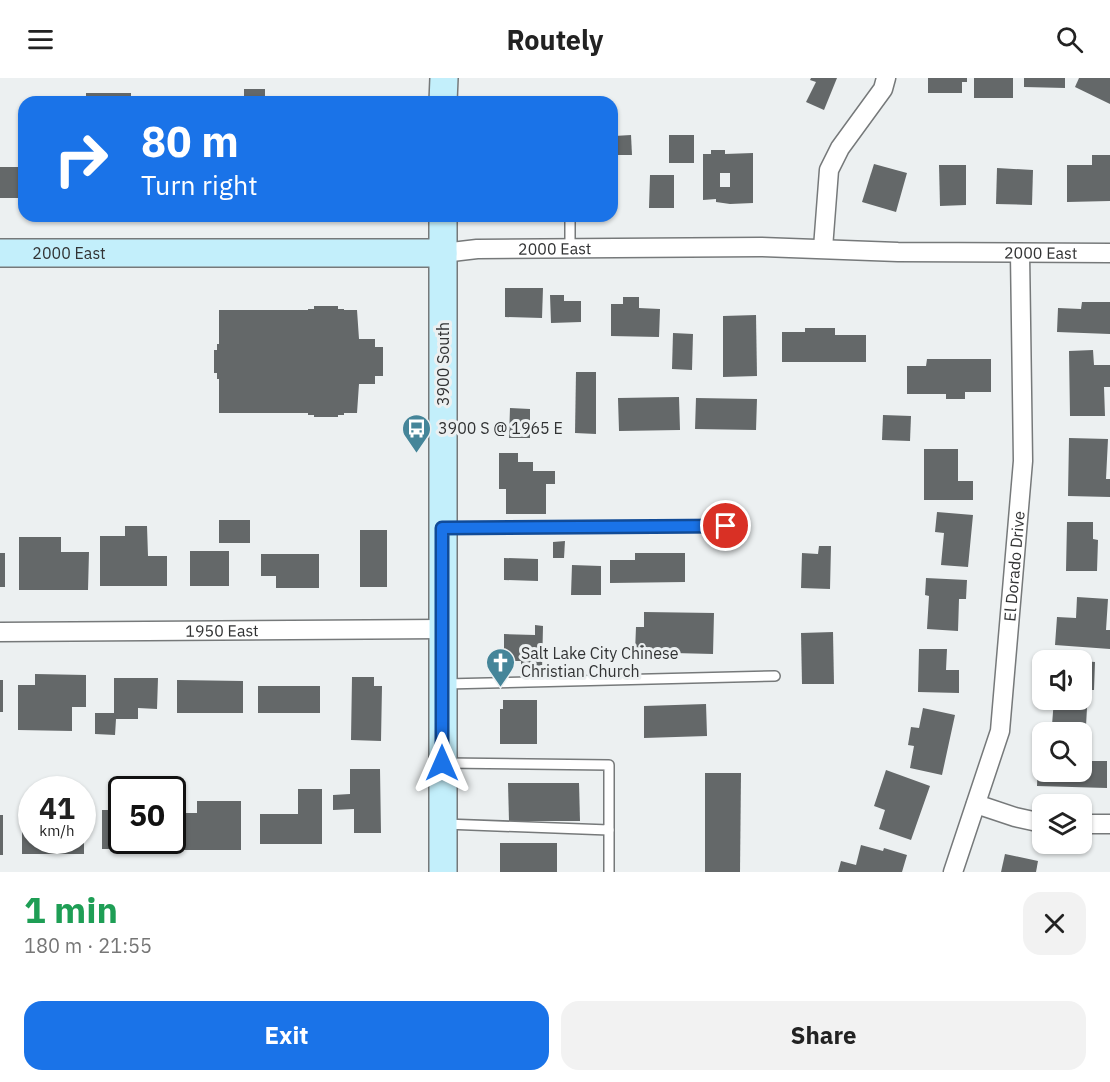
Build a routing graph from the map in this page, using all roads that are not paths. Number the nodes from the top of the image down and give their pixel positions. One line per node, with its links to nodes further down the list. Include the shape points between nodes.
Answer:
1 (444, 78): 3 (main road)
2 (886, 78): 6 (street, via 883,89 840,148 829,170)
3 (443, 96)
4 (443, 222): 9 (main road, 3900 South)
5 (570, 222): 7 (lane)
6 (823, 248): 7 (street, 2000 East); 10 (street, 2000 East)
7 (570, 249): 9 (street, 2000 East)
8 (0, 253): 9 (main road, 2000 East)
9 (443, 253): 13 (main road, 3900 South)
10 (1020, 253): 11 (street, 2000 East); 19 (street, El Dorado Drive, via 1023,460 1000,731)
11 (1110, 253)
12 (726, 526): 13 (lane)
13 (442, 528): 14 (main road, 3900 South)
14 (443, 629): 15 (street, 1950 East); 17 (main road, 3900 South)
15 (0, 632)
16 (775, 676): 17 (lane)
17 (443, 684): 18 (main road, 3900 South)
18 (442, 763): 21 (main road, 3900 South); 24 (lane, via 609,765)
19 (976, 804): 20 (street); 27 (street, El Dorado Drive)
20 (1032, 821)
21 (443, 824): 24 (lane); 25 (main road, 3900 South)
22 (1092, 824): 23 (street)
23 (1110, 824)
24 (609, 830): 26 (lane)
25 (443, 872)
26 (609, 872)
27 (953, 872)

